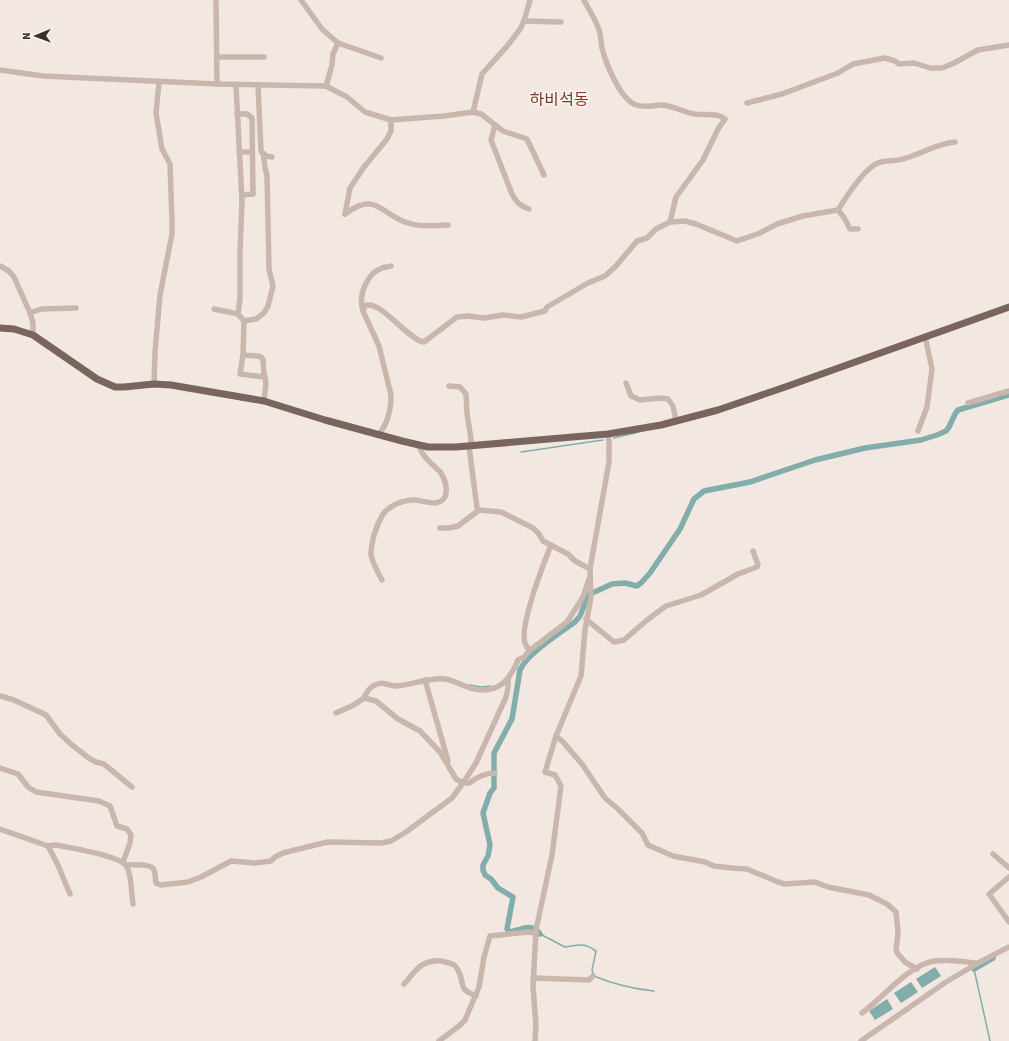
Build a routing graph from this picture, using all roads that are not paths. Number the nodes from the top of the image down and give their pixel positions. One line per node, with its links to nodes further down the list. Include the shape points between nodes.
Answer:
1 (216, 0): 9 (street)
2 (301, 0): 7 (street, via 322,29)
3 (530, 0): 5 (street)
4 (584, 0): 32 (street, via 599,30 602,48 622,94 629,100 635,105 664,105 693,114 713,114 725,119 703,160 676,197)
5 (524, 21): 6 (street); 19 (street, via 508,45 482,74)
6 (561, 22)
7 (338, 43): 11 (street); 17 (street)
8 (1009, 45): 18 (street, via 978,50 942,68 930,68 914,63 899,64 885,58 853,64 838,73 782,94)
9 (217, 57): 10 (street); 14 (street)
10 (264, 57)
11 (381, 58)
12 (0, 70): 13 (street, via 44,76)
13 (159, 82): 14 (street); 50 (street, via 156,113 162,149 170,164 172,234 160,295)
14 (217, 84): 15 (street)
15 (236, 85): 16 (street); 20 (street)
16 (258, 85): 17 (street); 26 (street)
17 (326, 86): 21 (street, via 347,97 365,112)
18 (747, 103)
19 (473, 112): 21 (street); 22 (street, via 482,114)
20 (237, 114): 24 (street); 25 (street, via 247,114 252,118)
21 (391, 120): 33 (street, via 391,131 387,139 350,188 345,214 359,205 371,204 410,224)
22 (495, 126): 28 (street, via 527,139); 30 (street, via 491,140 512,194 515,200)
23 (955, 142): 31 (street, via 943,143 903,160 877,162 860,179)
24 (239, 152): 25 (street); 29 (street)
25 (252, 152): 29 (street, via 253,194)
26 (263, 154): 27 (street); 43 (street, via 267,175 269,269 273,286 264,313 256,320)
27 (272, 156)
28 (544, 175)
29 (242, 195): 42 (street)
30 (529, 209)
31 (838, 210): 32 (street, via 803,216 737,240 685,221); 34 (street, via 850,229)
32 (670, 222): 40 (street, via 656,229 647,238 637,241 605,276 588,283 544,311 528,316 457,317 422,342 371,304 365,306)
33 (448, 225)
34 (858, 229)
35 (0, 266): 41 (street, via 14,277)
36 (391, 266): 40 (street, via 382,268 370,277 361,298)
37 (1009, 307): 46 (main road)
38 (76, 308): 41 (street, via 41,309)
39 (214, 309): 42 (street)
40 (363, 312): 58 (street, via 379,346 391,395 388,417)
41 (30, 313): 45 (street)
42 (238, 314): 43 (street)
43 (244, 321): 47 (street)
44 (0, 328): 45 (main road)
45 (33, 335): 50 (main road, via 110,385 124,387)
46 (925, 336): 55 (main road, via 718,410); 56 (street, via 932,369 927,407)
47 (243, 355): 48 (street, via 261,357); 48 (street, via 240,374)
48 (265, 377): 53 (street)
49 (626, 382): 55 (street, via 631,396 640,400 668,399 673,406)
50 (154, 384): 53 (main road)
51 (449, 386): 60 (street, via 460,387 466,394)
52 (1009, 391): 54 (street)
53 (264, 401): 58 (main road)
54 (968, 403)
55 (676, 421): 57 (main road)
56 (918, 431)
57 (608, 434): 60 (main road); 65 (street, via 609,462)
58 (378, 435): 59 (main road)
59 (418, 444): 60 (main road, via 428,447); 66 (street, via 424,456 441,473 447,489 446,495 435,503 405,501 386,510 371,554)
60 (471, 446): 61 (street)
61 (479, 510): 62 (street, via 458,526); 63 (street, via 500,512 512,517 533,528 543,541)
62 (440, 528)
63 (551, 545): 65 (street, via 568,554); 68 (street, via 528,612 524,642)
64 (752, 551): 67 (street, via 757,567 738,574 701,595 666,606 624,640 614,642)
65 (590, 572): 67 (street, via 591,597); 68 (street, via 583,597 567,622)
66 (382, 580)
67 (586, 619): 74 (street, via 581,676)
68 (529, 651): 69 (street, via 518,660)
69 (508, 679): 70 (street, via 494,688 482,689 474,689 446,679); 78 (street, via 506,697 476,763)
70 (426, 680): 72 (street, via 394,686 383,682 371,687); 76 (street)
71 (0, 696): 79 (street, via 46,716 72,744 96,762 104,764)
72 (364, 698): 73 (street); 76 (street, via 376,701 398,719 420,731 440,752)
73 (336, 713)
74 (556, 736): 89 (street, via 545,772 555,775 561,786 552,855); 92 (street, via 582,764 605,798 642,833 648,845 673,856 714,866 747,868 785,884 815,882 869,895 896,912 896,950 906,962)
75 (0, 768): 83 (street, via 18,774 28,787 36,792 99,801 110,806 117,826 128,829 131,835)
76 (450, 769): 78 (street, via 456,779)
77 (493, 773): 78 (street)
78 (463, 784): 83 (street, via 452,798 391,841 328,842 283,853 271,861 231,861 201,877 161,885 156,884 152,867)
79 (132, 787)
80 (0, 829): 81 (street)
81 (48, 846): 83 (street, via 56,845 105,855); 86 (street)
82 (993, 854): 84 (street)
83 (124, 864): 87 (street, via 129,873)
84 (1009, 868)
85 (1009, 877): 88 (street, via 988,894)
86 (70, 894)
87 (133, 904)
88 (1009, 922)
89 (536, 930): 94 (street); 96 (street, via 490,936)
90 (1009, 947): 91 (street)
91 (978, 963): 92 (street, via 941,960); 100 (street)
92 (917, 969): 97 (street)
93 (592, 976): 94 (street, via 589,980)
94 (533, 978): 99 (street)
95 (404, 984): 96 (street, via 416,969 438,960 453,964 458,970 463,988)
96 (476, 996): 98 (street, via 465,1020)
97 (862, 1013)
98 (439, 1041)
99 (535, 1041)
100 (861, 1041)

